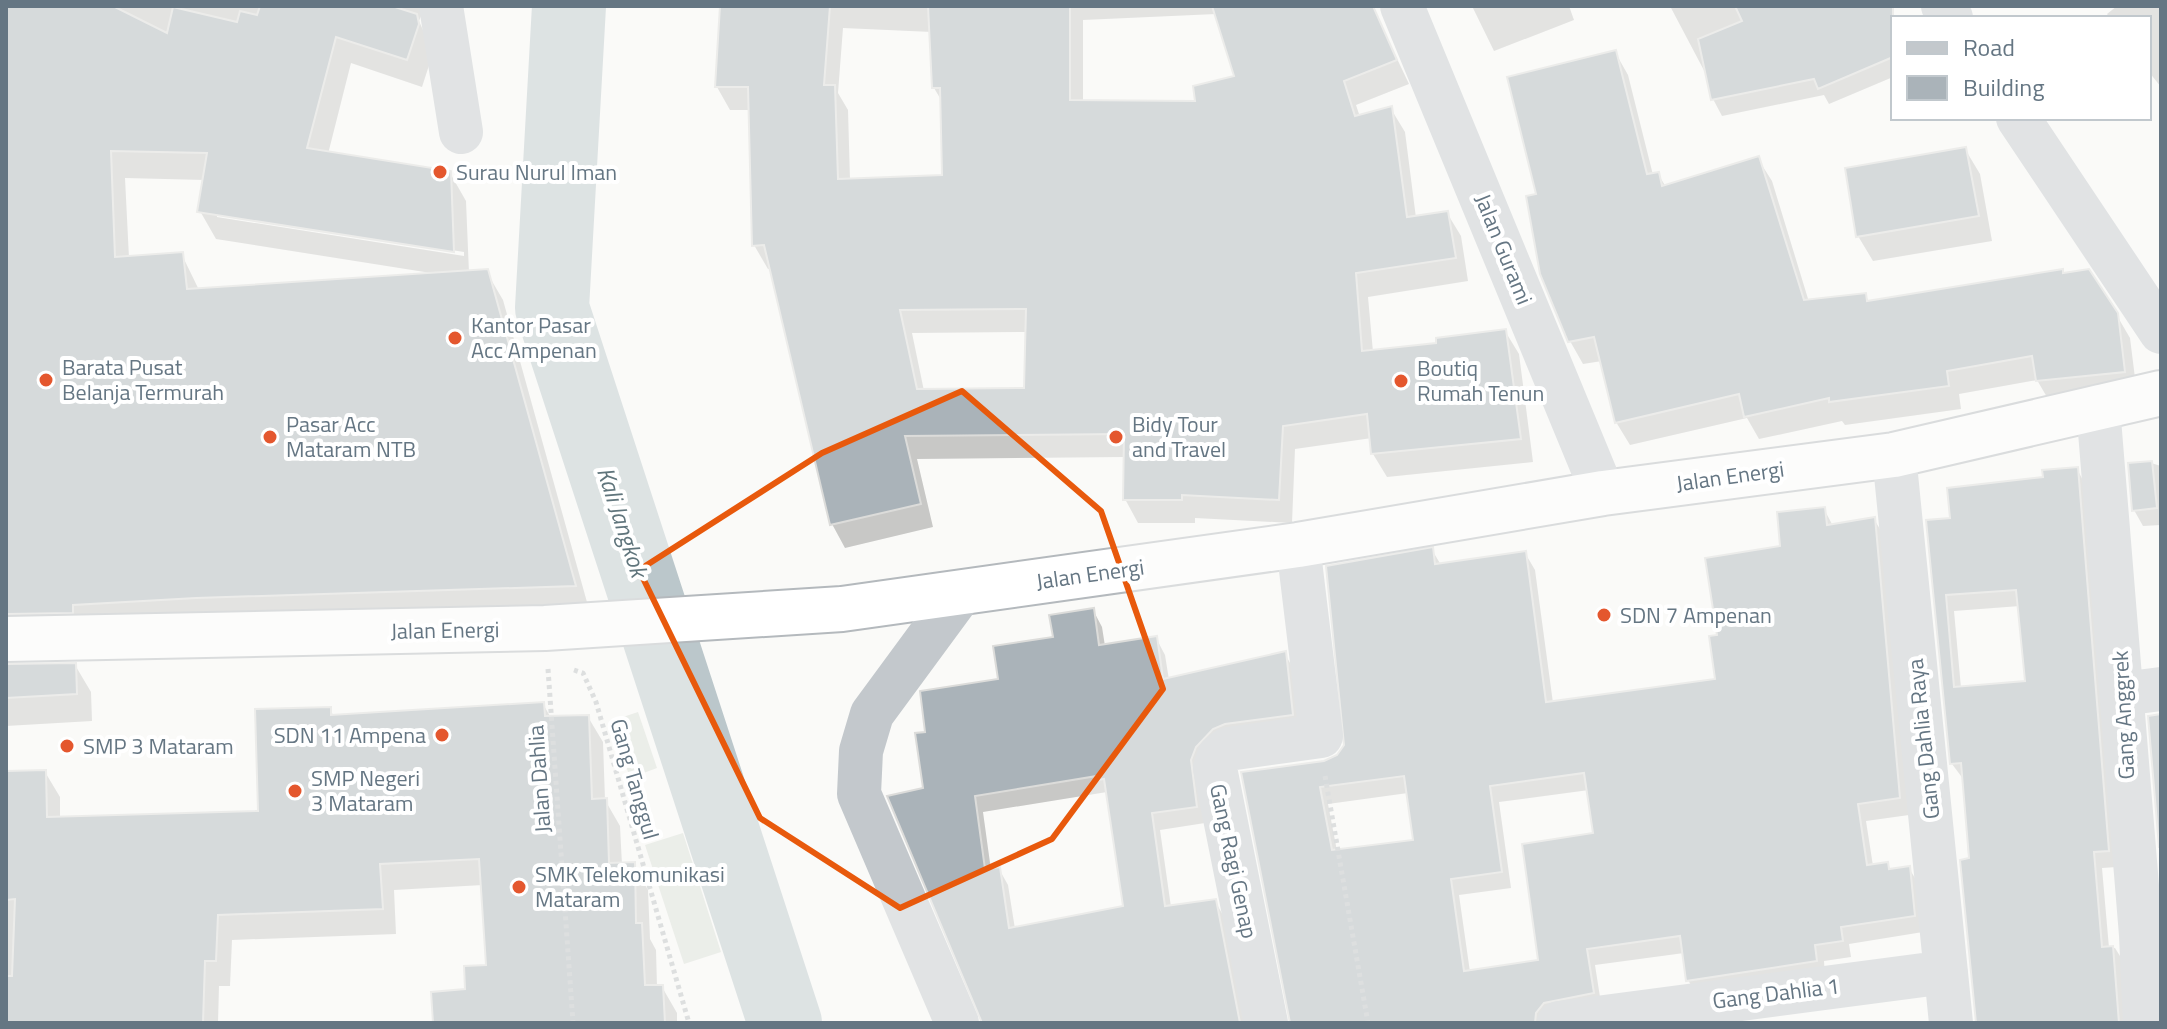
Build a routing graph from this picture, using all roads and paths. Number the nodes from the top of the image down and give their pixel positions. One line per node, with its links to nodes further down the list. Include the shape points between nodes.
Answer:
1 (441, 6): 4 (street)
2 (1402, 6): 9 (street, Jalan Gurami)
3 (2019, 120): 5 (street)
4 (461, 132)
5 (2161, 332)
6 (2161, 393): 7 (highway, Jalan Energi)
7 (2098, 407): 8 (highway, Jalan Energi); 15 (street, Gang Anggrek)
8 (1894, 455): 9 (highway, Jalan Energi); 18 (street, Gang Dahlia Raya)
9 (1603, 493): 10 (highway, Jalan Energi)
10 (1298, 545): 11 (highway, Jalan Energi); 16 (street)
11 (961, 593): 12 (highway, Jalan Energi, via 842,609 584,624); 21 (street, via 872,714 861,751 859,794)
12 (6, 639)
13 (559, 666): 19 (path, Jalan Dahlia, via 547,662)
14 (571, 670): 20 (path, Gang Tanggul, via 583,673 596,702)
15 (2142, 692): 17 (street, Gang Anggrek)
16 (1321, 736): 22 (street, Gang Ragi Genap, via 1228,749 1215,768); 23 (path)
17 (2151, 934): 26 (street, Gang Anggrek)
18 (1946, 972): 24 (street, Gang Dahlia 1); 25 (street, Gang Dahlia Raya)
19 (573, 1023)
20 (689, 1023)
21 (957, 1023)
22 (1266, 1023)
23 (1368, 1023)
24 (1559, 1023)
25 (1951, 1023)
26 (2145, 1023)

